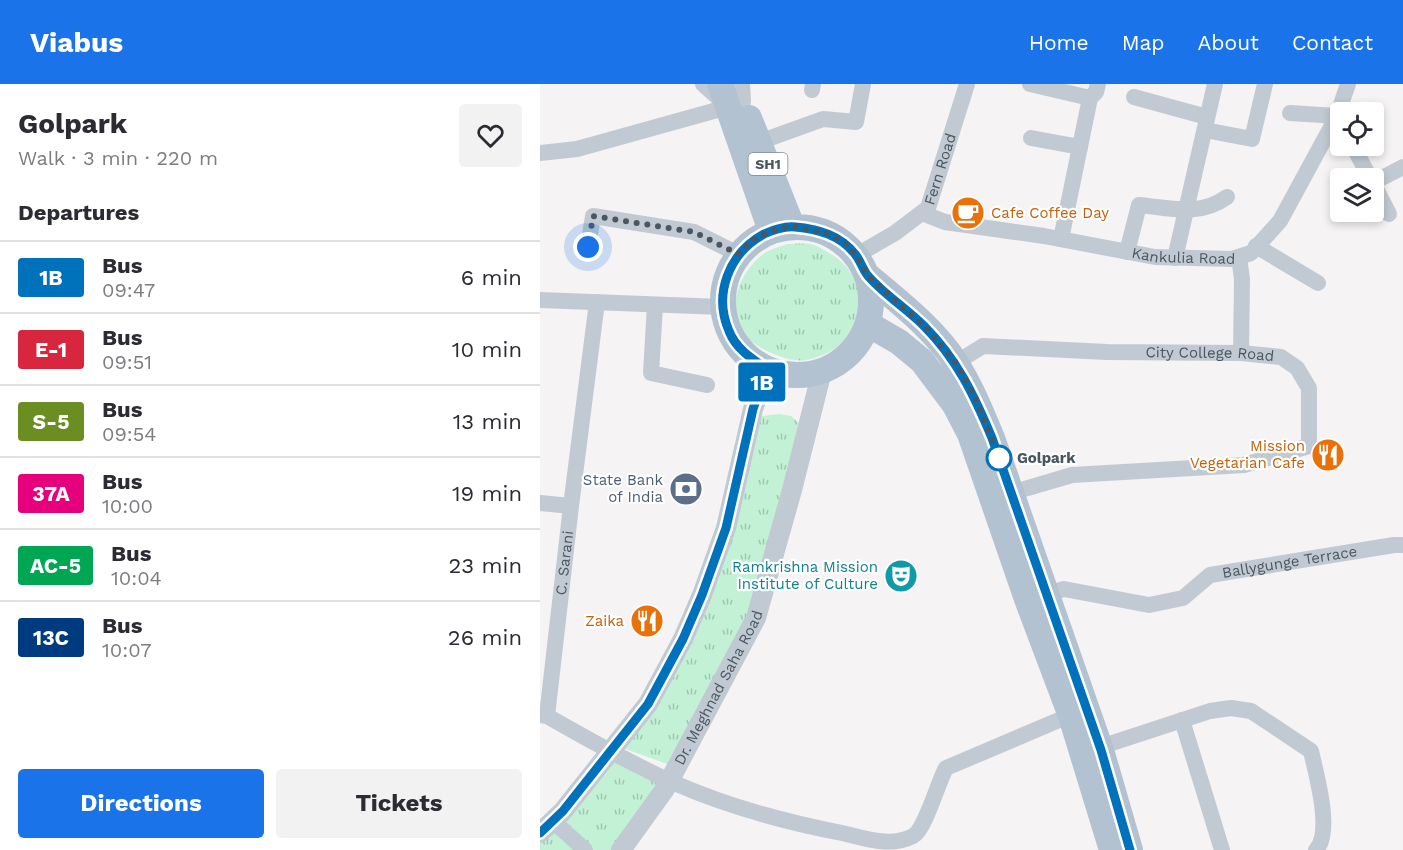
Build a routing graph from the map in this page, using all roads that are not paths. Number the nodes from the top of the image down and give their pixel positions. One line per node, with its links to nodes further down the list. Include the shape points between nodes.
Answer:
1 (703, 84): 9 (street)
2 (863, 84): 17 (street, via 856,122 823,119)
3 (967, 84): 25 (street, Fern Road, via 928,208)
4 (1030, 84): 8 (street)
5 (1215, 84): 14 (street)
6 (1265, 84): 14 (street, via 1252,139)
7 (1348, 84): 11 (street, Kankulia Road)
8 (1094, 91): 18 (street)
9 (734, 92): 17 (main road, SH1); 19 (street, via 577,149); 27 (main road, SH1)
10 (1134, 98): 14 (street)
11 (1343, 102)
12 (1290, 113): 13 (street)
13 (1330, 118)
14 (1206, 123): 24 (street)
15 (1330, 135): 29 (street, Kankulia Road, via 1280,221)
16 (1031, 138): 18 (street)
17 (759, 142): 27 (main road, SH1)
18 (1080, 147): 28 (street)
19 (540, 153)
20 (1403, 167): 21 (street)
21 (1384, 178)
22 (1227, 197): 24 (street, via 1214,206)
23 (1384, 204): 26 (street)
24 (1186, 210): 31 (street, via 1139,205); 34 (street)
25 (922, 213): 28 (street, Kankulia Road, via 945,222); 35 (street, Fern Road)
26 (1389, 214)
27 (782, 229): 32 (main road, via 753,240); 35 (main road, via 830,234 845,243)
28 (1061, 239): 31 (street, Kankulia Road)
29 (1256, 246): 33 (street, Kankulia Road, via 1251,253); 36 (street)
30 (588, 247): 32 (street, via 593,216 694,232)
31 (1127, 252): 34 (street, Kankulia Road)
32 (738, 254): 40 (main road, via 725,279)
33 (1239, 257): 34 (street, Kankulia Road); 42 (street)
34 (1175, 258)
35 (862, 266): 41 (main road, via 872,300); 44 (main road, via 924,326)
36 (1318, 283)
37 (540, 300): 38 (street)
38 (597, 302): 39 (street); 49 (street, C. Sarani)
39 (655, 305): 40 (street); 46 (street, via 651,373)
40 (722, 307): 43 (main road, via 729,332 744,354)
41 (868, 324): 44 (main road, via 900,342 922,361); 45 (main road, via 850,353)
42 (1241, 353): 44 (street, City College Road, via 983,346); 47 (street, City College Road, via 1281,357 1297,368 1309,388 1309,446 1244,465 1072,475)
43 (767, 369): 45 (main road, via 794,375); 56 (street, via 753,409 726,528 702,595 648,704)
44 (945, 369): 47 (main road, via 975,397); 52 (main road, via 1027,599)
45 (822, 371): 57 (street, Dr. Meghnad Saha Road, via 756,618)
46 (707, 385)
47 (1011, 493): 51 (main road)
48 (540, 503): 49 (street)
49 (571, 506): 53 (street, C. Sarani)
50 (1402, 548): 51 (street, Ballygunge Terrace, via 1335,554 1210,575 1184,598 1149,605 1064,589)
51 (1046, 594): 52 (main road)
52 (1079, 711): 55 (main road); 57 (street, via 946,768 915,835 892,843 826,830 724,802); 61 (main road)
53 (544, 716): 56 (street)
54 (1182, 720): 55 (street); 63 (street); 64 (street, via 1231,708 1251,711 1311,751 1323,807 1321,845)
55 (1100, 747): 62 (main road)
56 (611, 751): 57 (street); 58 (street)
57 (670, 781): 60 (street, Dr. Meghnad Saha Road)
58 (547, 827): 59 (street)
59 (585, 850)
60 (621, 850)
61 (1112, 850)
62 (1130, 850)
63 (1222, 850)
64 (1316, 850)

